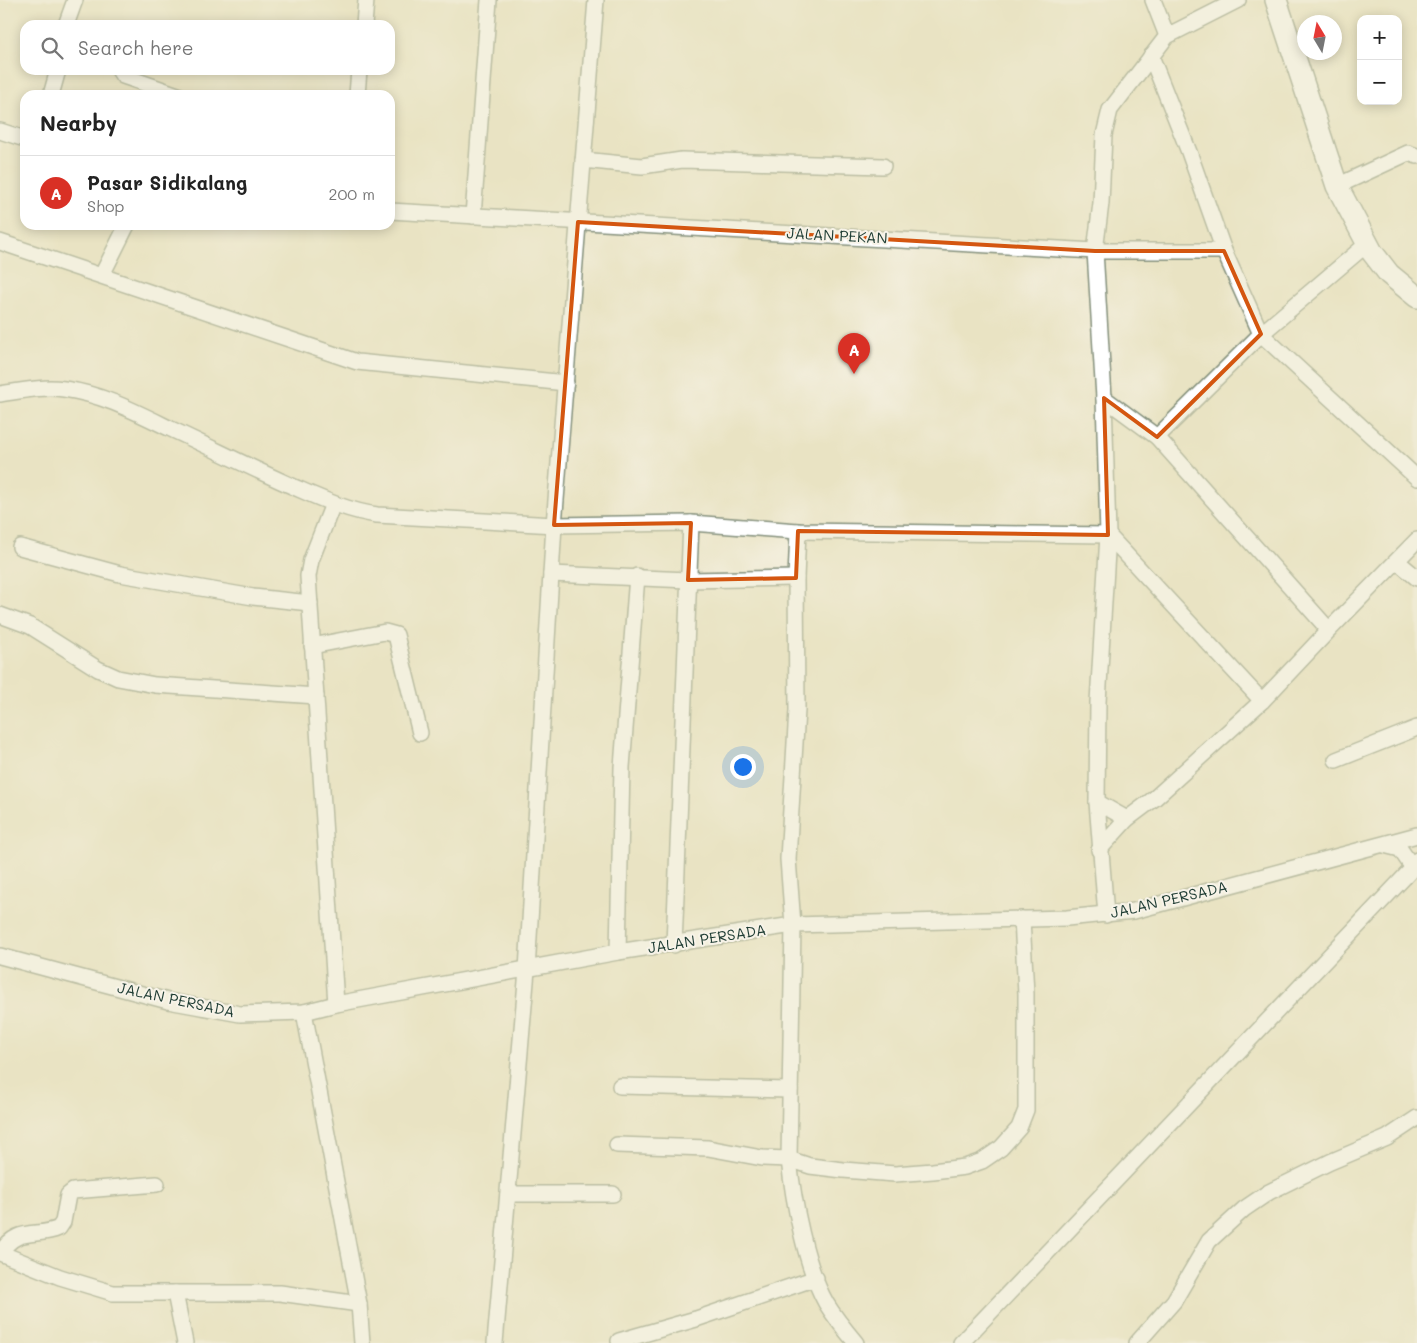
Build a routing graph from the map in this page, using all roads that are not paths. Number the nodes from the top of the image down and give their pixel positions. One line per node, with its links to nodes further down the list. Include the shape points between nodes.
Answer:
1 (75, 0): 9 (street)
2 (366, 0): 10 (street)
3 (488, 0): 26 (street)
4 (596, 0): 22 (street)
5 (1153, 0): 11 (street)
6 (1238, 0): 11 (street)
7 (1276, 0): 24 (highway)
8 (1283, 0): 24 (highway, via 1299,41)
9 (68, 20)
10 (364, 20)
11 (1166, 36): 12 (street)
12 (1151, 56): 31 (street, via 1110,110); 32 (street)
13 (57, 75): 16 (street)
14 (122, 75): 17 (street)
15 (359, 75): 18 (street)
16 (52, 90)
17 (163, 90)
18 (357, 90)
19 (0, 131): 20 (street)
20 (20, 137)
21 (1417, 156): 24 (street, via 1408,153)
22 (583, 160): 23 (street, via 642,166 682,160); 27 (street)
23 (883, 166)
24 (1340, 185): 30 (highway); 34 (highway, via 1382,260)
25 (395, 211): 26 (street, JALAN PEKAN)
26 (473, 216): 27 (street, JALAN PEKAN)
27 (578, 222): 31 (street, JALAN PEKAN); 37 (street)
28 (124, 230): 33 (street)
29 (0, 242): 33 (street)
30 (1367, 244): 35 (highway, via 1389,274); 36 (street)
31 (1095, 250): 32 (street, JALAN PEKAN); 39 (street)
32 (1224, 251): 36 (street)
33 (102, 275): 37 (street, via 358,362)
34 (1417, 293)
35 (1417, 297)
36 (1261, 334): 40 (street); 41 (street)
37 (566, 383): 44 (street)
38 (0, 394): 42 (street, via 62,388 122,405)
39 (1104, 398): 40 (street); 46 (street)
40 (1156, 437): 57 (street)
41 (1417, 478)
42 (333, 504): 44 (street, via 360,513 391,516); 55 (street, via 311,560 308,576)
43 (691, 523): 44 (street); 45 (street); 54 (street)
44 (554, 525): 50 (street)
45 (798, 532): 46 (street); 52 (street)
46 (1108, 535): 60 (street); 64 (street, via 1098,702)
47 (1417, 540): 49 (street)
48 (20, 547): 55 (street, via 120,574 253,597)
49 (1398, 562): 53 (street); 57 (street)
50 (551, 574): 51 (street); 76 (street)
51 (637, 576): 54 (street); 74 (street, via 622,767)
52 (796, 578): 54 (street); 72 (street, via 797,710 788,859)
53 (1417, 578)
54 (688, 580): 73 (street)
55 (310, 603): 58 (street)
56 (0, 615): 59 (street, via 30,626 118,678 155,685)
57 (1329, 630): 60 (street)
58 (312, 646): 59 (street); 62 (street, via 385,632 396,635)
59 (316, 696): 77 (street)
60 (1262, 701): 65 (street, via 1155,798)
61 (1417, 728): 63 (street)
62 (420, 733)
63 (1336, 760)
64 (1097, 802): 65 (street); 68 (street)
65 (1127, 819): 68 (street)
66 (1417, 835): 67 (street, JALAN PERSADA)
67 (1384, 845): 69 (street, via 1400,849); 70 (street, JALAN PERSADA, via 1134,911)
68 (1099, 850): 70 (street)
69 (1415, 864): 96 (street)
70 (1106, 915): 71 (street, JALAN PERSADA)
71 (1022, 919): 72 (street, JALAN PERSADA); 83 (street, via 1026,1110 1019,1128 1002,1148 965,1167 895,1174 810,1166)
72 (793, 925): 73 (street, JALAN PERSADA); 80 (street)
73 (674, 945): 74 (street, JALAN PERSADA)
74 (618, 952): 76 (street, JALAN PERSADA)
75 (0, 956): 78 (street, JALAN PERSADA, via 177,1003 240,1014)
76 (527, 970): 77 (street, JALAN PERSADA); 85 (street)
77 (336, 1004): 78 (street, JALAN PERSADA)
78 (304, 1012): 90 (street)
79 (620, 1086): 80 (street)
80 (790, 1090): 83 (street)
81 (1417, 1118): 97 (street, via 1387,1138 1269,1192 1244,1209 1209,1241 1174,1302)
82 (617, 1145): 83 (street, via 708,1148 762,1158)
83 (789, 1159): 88 (street, via 793,1196)
84 (157, 1184): 87 (street, via 73,1191 68,1196 59,1228 28,1232 15,1238)
85 (508, 1194): 86 (street); 94 (street)
86 (613, 1194)
87 (1, 1253): 89 (street, via 60,1278 113,1293)
88 (816, 1278): 91 (street); 95 (street, via 826,1302)
89 (175, 1293): 90 (street, via 280,1293); 92 (street)
90 (358, 1304): 93 (street)
91 (619, 1341)
92 (185, 1343)
93 (362, 1343)
94 (494, 1343)
95 (856, 1343)
96 (961, 1343)
97 (1136, 1343)

